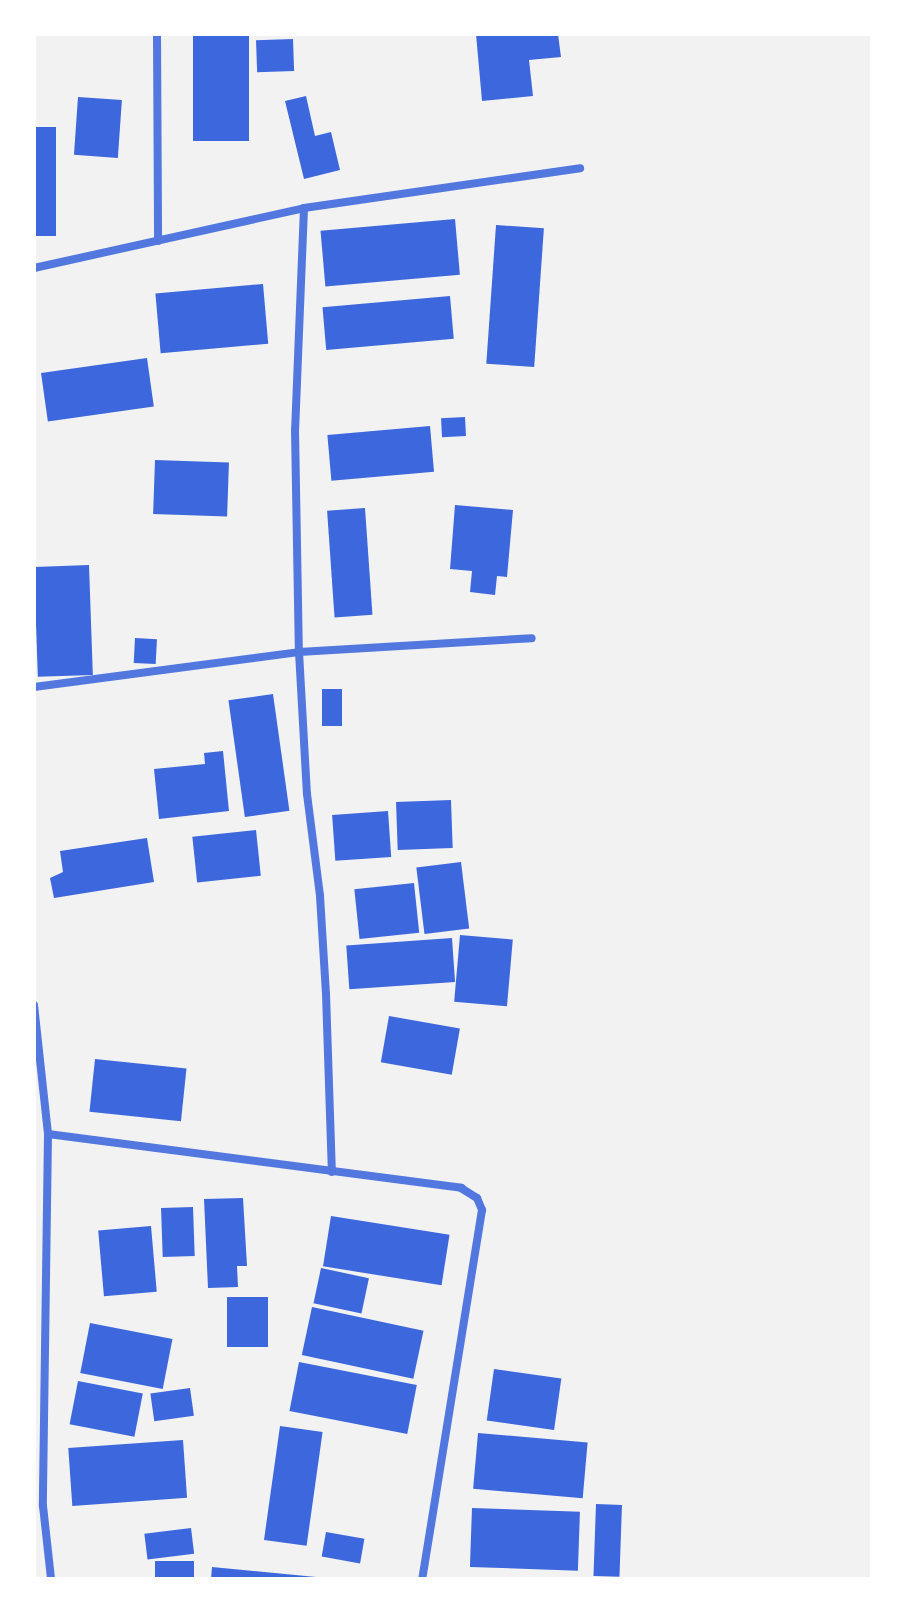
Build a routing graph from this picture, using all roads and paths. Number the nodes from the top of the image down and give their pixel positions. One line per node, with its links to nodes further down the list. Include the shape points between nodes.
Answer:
1 (157, 34): 4 (street)
2 (580, 168): 3 (street)
3 (304, 208): 4 (street); 7 (street, via 295,430)
4 (158, 241): 5 (street)
5 (34, 268)
6 (532, 638): 7 (street)
7 (299, 652): 8 (street); 11 (street, via 325,980)
8 (34, 687)
9 (34, 1005): 10 (street)
10 (48, 1134): 11 (street); 12 (street, via 43,1506)
11 (332, 1172): 13 (street, via 461,1188 477,1198 482,1210)
12 (51, 1579)
13 (422, 1579)

